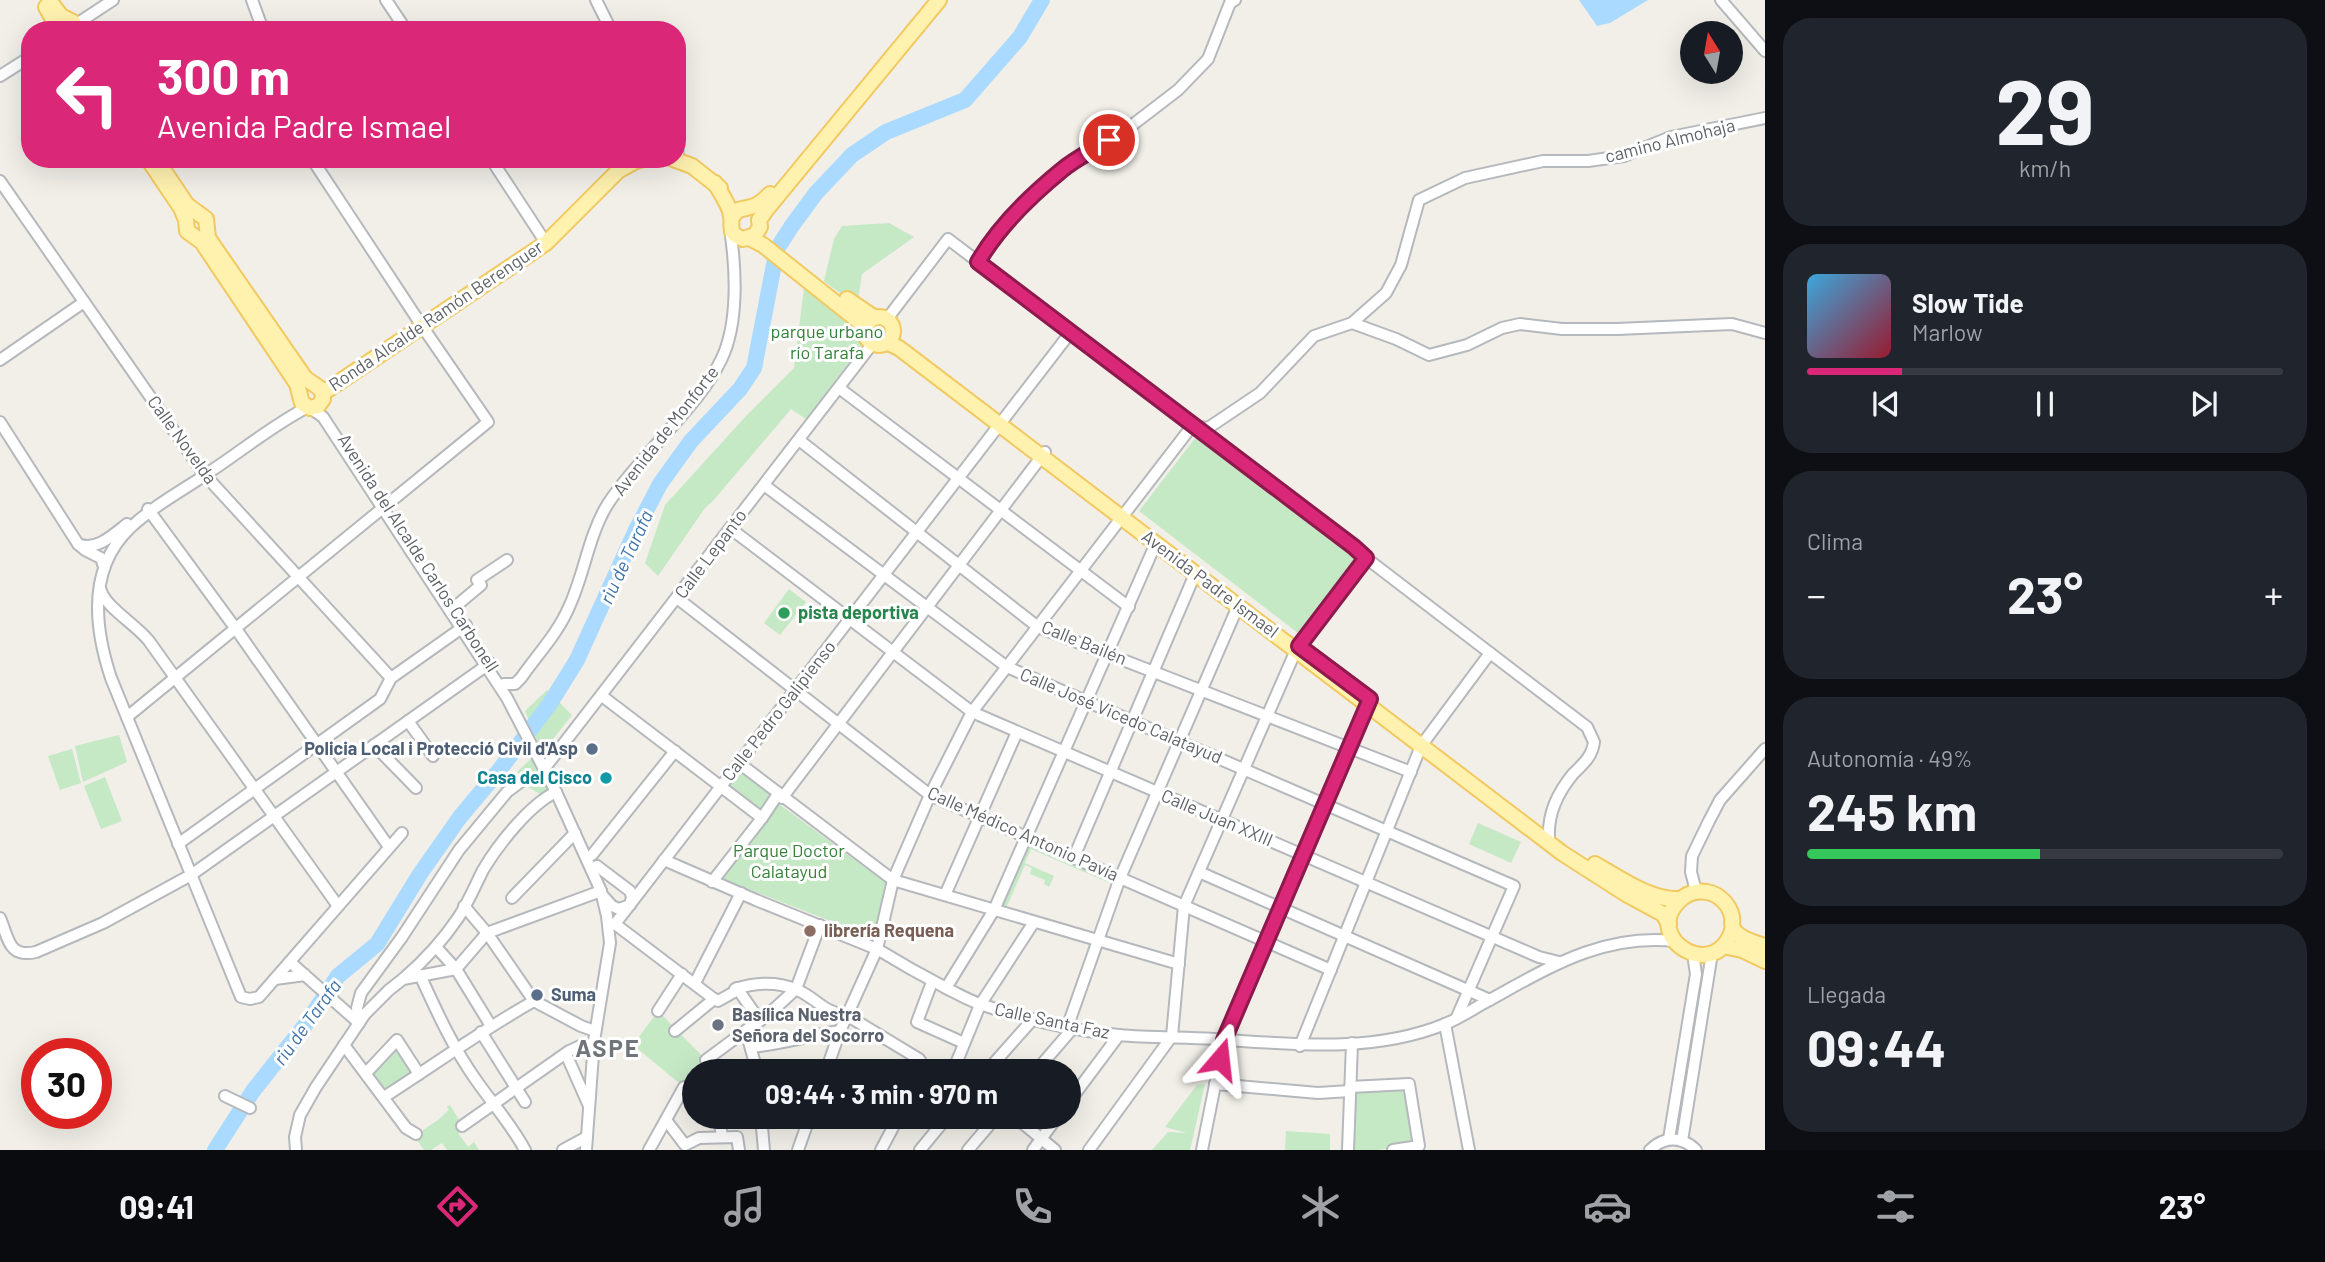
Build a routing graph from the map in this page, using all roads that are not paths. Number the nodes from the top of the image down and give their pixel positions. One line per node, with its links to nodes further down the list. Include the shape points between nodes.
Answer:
1 (41, 0): 10 (main road)
2 (49, 0): 11 (main road)
3 (113, 0): 12 (street)
4 (252, 0): 13 (street)
5 (386, 0): 14 (street)
6 (596, 0): 15 (street)
7 (939, 0): 28 (main road, via 806,159)
8 (1235, 0): 30 (street, via 1201,67 1131,127 1064,168 992,238)
9 (1721, 0): 16 (street)
10 (59, 21)
11 (63, 21)
12 (75, 21)
13 (260, 21)
14 (400, 21)
15 (606, 21)
16 (1765, 51)
17 (21, 63): 18 (street)
18 (0, 76)
19 (1765, 118): 32 (street, camino Almohaja, via 1671,137 1624,156 1543,161 1465,178 1419,200 1401,265 1386,293)
20 (686, 164): 28 (main road, via 715,183)
21 (154, 168): 27 (main road, Avenida del Alcalde Carlos Carbonell)
22 (162, 168): 27 (main road, Avenida del Alcalde Carlos Carbonell)
23 (318, 168): 33 (street)
24 (497, 168): 29 (street)
25 (623, 168): 29 (main road, Ronda Alcalde Ramón Berenguer)
26 (0, 181): 31 (street, Calle Novelda)
27 (192, 217): 39 (main road, Avenida del Alcalde Carlos Carbonell, via 186,229 200,233 297,384)
28 (745, 223): 34 (main road, Avenida Padre Ismael, via 763,245); 83 (street, Avenida de Monforte, via 735,258 732,322 722,359 617,491 597,524 563,619 521,678 515,684); 87 (street, Avenida de Monforte, via 736,325 726,362 609,511 567,622)
29 (547, 243): 33 (main road, Ronda Alcalde Ramón Berenguer)
30 (978, 262): 34 (street, Calle Lepanto, via 948,239); 35 (street)
31 (84, 302): 37 (street); 45 (street, Calle Novelda)
32 (1352, 323): 36 (street, via 1429,355 1520,324 1617,329 1732,324); 42 (street, camino Almohaja, via 1314,336 1260,393 1208,428)
33 (422, 326): 39 (main road, Ronda Alcalde Ramón Berenguer); 48 (street, via 488,422)
34 (880, 330): 38 (street, Calle Lepanto); 41 (main road, Avenida Padre Ismael)
35 (1070, 333): 41 (street, Calle Pedro Galipienso); 42 (street)
36 (1765, 333)
37 (0, 360)
38 (839, 388): 43 (street, Calle Lepanto); 46 (street)
39 (312, 398): 45 (street, Ronda Alcalde Ramón Berenguer); 48 (street, Avenida del Alcalde Carlos Carbonell, via 327,414)
40 (0, 422): 55 (street)
41 (1001, 422): 44 (main road, Avenida Padre Ismael); 46 (street, Calle Pedro Galipienso)
42 (1192, 426): 51 (street); 56 (street)
43 (799, 440): 47 (street, Calle Lepanto); 53 (street, Calle Bailén)
44 (1043, 454): 49 (street); 51 (main road, Avenida Padre Ismael)
45 (204, 474): 50 (street, Ronda Alcalde Ramón Berenguer); 63 (street, Calle Novelda)
46 (958, 478): 49 (street); 53 (street, Calle Pedro Galipienso)
47 (764, 485): 52 (street, Calle Lepanto); 62 (street, Calle José Vicedo Calatayud)
48 (385, 507): 63 (street); 69 (street, Avenida del Alcalde Carlos Carbonell)
49 (1000, 510): 58 (street); 60 (street)
50 (150, 511): 55 (street, Ronda Alcalde Ramón Berenguer, via 99,543); 59 (street, Ronda Alcalde Ramón Berenguer, via 124,534); 73 (street)
51 (1123, 515): 54 (main road, Avenida Padre Ismael); 60 (street); 74 (main road, Avenida Padre Ismael)
52 (731, 529): 65 (street, Calle Lepanto); 70 (street, Calle Juan XXIII)
53 (916, 532): 58 (street, Calle Bailén); 62 (street, Calle Pedro Galipienso)
54 (1156, 543): 61 (main road, Avenida Padre Ismael); 67 (street)
55 (78, 544): 59 (street, via 101,558)
56 (1366, 558): 74 (street); 77 (street)
57 (507, 560): 69 (street, via 477,580 481,585)
58 (959, 565): 68 (street); 72 (street, Calle Bailén)
59 (104, 566): 64 (street)
60 (1081, 571): 67 (street); 72 (street)
61 (1195, 574): 66 (main road, Avenida Padre Ismael); 80 (street)
62 (884, 575): 68 (street, Calle José Vicedo Calatayud); 70 (street, Calle Pedro Galipienso)
63 (299, 577): 73 (street); 82 (street, Calle Novelda)
64 (99, 592): 81 (street, via 142,632); 92 (street, via 98,636)
65 (677, 598): 84 (street, Calle Médico Antonio Pavía); 86 (street, Calle Lepanto)
66 (1238, 606): 74 (main road, Avenida Padre Ismael); 85 (street)
67 (1129, 607): 76 (street)
68 (928, 608): 75 (street); 79 (street, Calle José Vicedo Calatayud)
69 (452, 609): 71 (street, Avenida del Alcalde Carlos Carbonell)
70 (850, 619): 75 (street, Calle Juan XXIII); 84 (street, Calle Pedro Galipienso)
71 (463, 627): 78 (street, Avenida del Alcalde Carlos Carbonell); 82 (street)
72 (1038, 627): 76 (street, Calle Bailén); 79 (street)
73 (236, 629): 81 (street); 99 (street)
74 (1297, 648): 89 (main road, Avenida Padre Ismael); 91 (street)
75 (894, 653): 90 (street, Calle Juan XXIII); 95 (street)
76 (1108, 653): 80 (street, Calle Bailén); 88 (street)
77 (1490, 653): 98 (street); 128 (street, via 1587,727 1594,742 1591,756 1555,802)
78 (488, 664): 83 (street, Avenida del Alcalde Carlos Carbonell); 87 (street, Avenida del Alcalde Carlos Carbonell); 93 (street)
79 (1007, 667): 88 (street, Calle José Vicedo Calatayud); 90 (street)
80 (1154, 671): 85 (street, Calle Bailén); 94 (street)
81 (174, 678): 92 (street); 115 (street)
82 (391, 678): 99 (street, via 380,699)
83 (504, 684): 87 (street, Avenida del Alcalde Carlos Carbonell)
84 (795, 690): 95 (street, Calle Médico Antonio Pavía); 106 (street, Calle Pedro Galipienso)
85 (1202, 690): 91 (street, Calle Bailén); 97 (street)
86 (602, 696): 103 (street); 107 (street, Calle Lepanto)
87 (512, 701): 107 (street)
88 (1087, 701): 94 (street, Calle José Vicedo Calatayud); 104 (street)
89 (1368, 702): 98 (main road, Avenida Padre Ismael); 101 (street)
90 (972, 712): 96 (street, Calle Juan XXIII); 118 (street)
91 (1268, 716): 101 (street, Calle Bailén); 108 (street)
92 (127, 717): 130 (street)
93 (408, 720): 100 (street); 105 (street)
94 (1133, 721): 97 (street, Calle José Vicedo Calatayud); 110 (street)
95 (840, 724): 118 (street, Calle Médico Antonio Pavía); 119 (street)
96 (1017, 732): 104 (street, Calle Juan XXIII); 122 (street)
97 (1180, 741): 108 (street, Calle José Vicedo Calatayud); 117 (street)
98 (1423, 743): 111 (street); 128 (main road, Avenida Padre Ismael); 161 (main road, Avenida Padre Ismael, via 1562,853 1663,914)
99 (316, 744): 109 (street); 115 (street)
100 (374, 745): 109 (street); 114 (street)
101 (1349, 748): 111 (street, Calle Bailén); 120 (street)
102 (1765, 748): 143 (street, via 1720,800 1692,856)
103 (675, 751): 113 (street); 135 (street)
104 (1064, 752): 110 (street, Calle Juan XXIII); 129 (street)
105 (433, 756)
106 (739, 763): 113 (street, Calle Pedro Galipienso); 119 (street)
107 (546, 767): 116 (street); 135 (street)
108 (1244, 769): 120 (street, Calle José Vicedo Calatayud); 124 (street)
109 (336, 772): 121 (street); 131 (street)
110 (1111, 772): 117 (street, Calle Juan XXIII); 133 (street)
111 (1411, 772): 125 (street)
112 (523, 780): 200 (street, via 507,792 459,850 366,985 358,1001)
113 (722, 785): 123 (street); 134 (street, Calle Pedro Galipienso)
114 (416, 788)
115 (254, 789): 121 (street); 130 (street)
116 (556, 792): 127 (street); 151 (street, via 520,822)
117 (1158, 792): 124 (street, Calle Juan XXIII); 138 (street)
118 (930, 794): 122 (street, Calle Médico Antonio Pavía); 139 (street)
119 (780, 796): 123 (street); 139 (street)
120 (1325, 804): 125 (street, Calle José Vicedo Calatayud); 132 (street)
121 (273, 816): 137 (street); 150 (street)
122 (979, 816): 129 (street, Calle Médico Antonio Pavía); 145 (street)
123 (762, 818): 140 (street)
124 (1222, 820): 132 (street, Calle Juan XXIII); 136 (street)
125 (1387, 831): 141 (street); 163 (street, Calle José Vicedo Calatayud, via 1514,886)
126 (401, 833): 131 (street)
127 (575, 833): 146 (street); 147 (street)
128 (1549, 836): 148 (main road, Avenida Padre Ismael, via 1657,897)
129 (1027, 837): 133 (street, Calle Médico Antonio Pavía); 154 (street)
130 (178, 844): 137 (street)
131 (389, 848): 150 (street)
132 (1303, 855): 141 (street, Calle Juan XXIII); 153 (street)
133 (1074, 858): 138 (street, Calle Médico Antonio Pavía)
134 (664, 860): 140 (street, Calle Santa Faz); 149 (street, Calle Pedro Galipienso)
135 (594, 861): 142 (street); 147 (street)
136 (1199, 872): 152 (street); 153 (street)
137 (191, 875): 155 (street, via 103,923 24,955 15,952); 183 (street, via 238,993 259,997)
138 (1120, 878): 152 (street, Calle Médico Antonio Pavía); 164 (street)
139 (893, 880): 145 (street); 169 (street)
140 (712, 882): 144 (street, Calle Santa Faz)
141 (1366, 883): 162 (street); 163 (street, Calle Juan XXIII)
142 (627, 889): 147 (street, via 618,889); 149 (street)
143 (1696, 891): 148 (main road); 159 (main road, via 1724,901)
144 (741, 893): 158 (street, Calle Santa Faz); 186 (street)
145 (945, 895): 154 (street)
146 (512, 898)
147 (606, 899): 149 (street, via 623,909); 157 (street); 160 (street); 166 (street)
148 (1680, 899): 161 (main road, via 1670,914)
149 (630, 905): 157 (street, Calle Pedro Galipienso)
150 (338, 906): 174 (street)
151 (464, 906): 160 (street); 167 (street)
152 (1184, 906): 165 (street, Calle Médico Antonio Pavía); 176 (street)
153 (1281, 908): 162 (street); 165 (street)
154 (995, 910): 156 (street); 188 (street)
155 (0, 918)
156 (1034, 922): 164 (street); 194 (street)
157 (615, 924): 166 (street); 179 (street)
158 (820, 925): 169 (street, Calle Santa Faz); 189 (street)
159 (1732, 928): 168 (main road); 170 (main road)
160 (486, 933): 177 (street); 193 (street)
161 (1668, 934): 171 (main road); 175 (street, via 1611,944)
162 (1345, 936): 178 (street); 190 (street)
163 (1492, 937): 172 (street, Calle Juan XXIII); 190 (street)
164 (1098, 941): 176 (street); 202 (street)
165 (1266, 942): 178 (street, Calle Médico Antonio Pavía); 210 (street)
166 (610, 943): 204 (street)
167 (436, 947): 177 (street); 184 (street)
168 (1765, 947)
169 (877, 949): 185 (street, Calle Santa Faz); 196 (street)
170 (1718, 949): 171 (main road); 173 (main road, via 1742,950); 254 (street)
171 (1693, 954): 253 (street, via 1696,974)
172 (1539, 957): 175 (street, Calle Juan XXIII); 180 (street)
173 (1765, 961)
174 (290, 962): 181 (street); 183 (street)
175 (1559, 962): 180 (street, Calle Santa Faz)
176 (1179, 964): 209 (street)
177 (456, 969): 182 (street); 203 (street)
178 (1331, 970): 215 (street)
179 (682, 974): 186 (street); 195 (street)
180 (1537, 974): 192 (street, Calle Santa Faz)
181 (304, 975): 183 (street); 200 (street)
182 (420, 975): 184 (street); 217 (street)
183 (275, 979)
184 (403, 979): 200 (street)
185 (932, 982): 188 (street, Calle Santa Faz); 213 (street, via 918,1022)
186 (695, 983): 191 (street)
187 (737, 988): 189 (street, via 760,983); 191 (street, via 718,1001); 199 (street)
188 (946, 988): 194 (street, Calle Santa Faz)
189 (796, 989): 196 (street, via 816,1004); 199 (street)
190 (1469, 990): 192 (street); 197 (street)
191 (714, 999): 205 (street)
192 (1490, 1000): 197 (street, Calle Santa Faz)
193 (534, 1001): 203 (street); 204 (street)
194 (980, 1004): 198 (street, Calle Santa Faz); 213 (street)
195 (658, 1012)
196 (848, 1016): 206 (street); 222 (street)
197 (1457, 1017): 201 (street, Calle Santa Faz)
198 (1033, 1019): 202 (street, Calle Santa Faz); 224 (street)
199 (760, 1021): 207 (street)
200 (359, 1023): 214 (street)
201 (1445, 1024): 211 (street, Calle Santa Faz, via 1395,1038); 272 (street)
202 (1070, 1028): 208 (street, Calle Santa Faz); 225 (street)
203 (486, 1029): 217 (street); 230 (street)
204 (595, 1031): 212 (street)
205 (675, 1031)
206 (840, 1031): 216 (street); 221 (street)
207 (744, 1033): 216 (street); 219 (street)
208 (1119, 1035): 209 (street, Calle Santa Faz); 229 (street)
209 (1172, 1036): 210 (street, Calle Santa Faz); 268 (street)
210 (1224, 1040): 215 (street, Calle Santa Faz); 228 (street)
211 (1352, 1043): 215 (street, Calle Santa Faz); 231 (street)
212 (593, 1044): 218 (street); 238 (street)
213 (964, 1044): 223 (street)
214 (344, 1045): 226 (street); 255 (street, via 300,1115)
215 (1300, 1046)
216 (752, 1047): 220 (street)
217 (458, 1050): 227 (street); 236 (street)
218 (566, 1054): 230 (street); 238 (street)
219 (713, 1059)
220 (754, 1059)
221 (830, 1059)
222 (919, 1059)
223 (958, 1059)
224 (998, 1059)
225 (1045, 1059)
226 (366, 1073): 227 (street, via 397,1040); 234 (street)
227 (419, 1074): 234 (street)
228 (1215, 1084): 231 (street, via 1318,1093); 269 (street)
229 (1081, 1086)
230 (516, 1088): 235 (street); 236 (street)
231 (1350, 1089): 270 (street); 271 (street, via 1409,1084 1419,1146)
232 (682, 1091): 239 (street)
233 (225, 1096): 237 (street)
234 (384, 1097): 249 (street, via 406,1128)
235 (525, 1102)
236 (495, 1103): 240 (street); 256 (street)
237 (250, 1108)
238 (590, 1108): 250 (street)
239 (666, 1120): 251 (street, via 685,1145 699,1138); 259 (street)
240 (462, 1126)
241 (721, 1129): 251 (street)
242 (762, 1129): 261 (street)
243 (805, 1129): 262 (street)
244 (891, 1129): 263 (street)
245 (937, 1129): 264 (street)
246 (986, 1129): 265 (street)
247 (1029, 1129): 252 (street)
248 (1048, 1129): 252 (street)
249 (416, 1134)
250 (587, 1137): 257 (street); 258 (street)
251 (722, 1137): 260 (street, via 737,1137)
252 (1041, 1139): 266 (street); 267 (street)
253 (1669, 1139): 254 (street); 273 (street)
254 (1682, 1141): 274 (street)
255 (296, 1150)
256 (525, 1150)
257 (563, 1150)
258 (586, 1150)
259 (649, 1150)
260 (739, 1150)
261 (764, 1150)
262 (798, 1150)
263 (881, 1150)
264 (920, 1150)
265 (968, 1150)
266 (1033, 1150)
267 (1055, 1150)
268 (1089, 1150)
269 (1202, 1150)
270 (1348, 1150)
271 (1393, 1150)
272 (1469, 1150)
273 (1650, 1150)
274 (1696, 1150)

